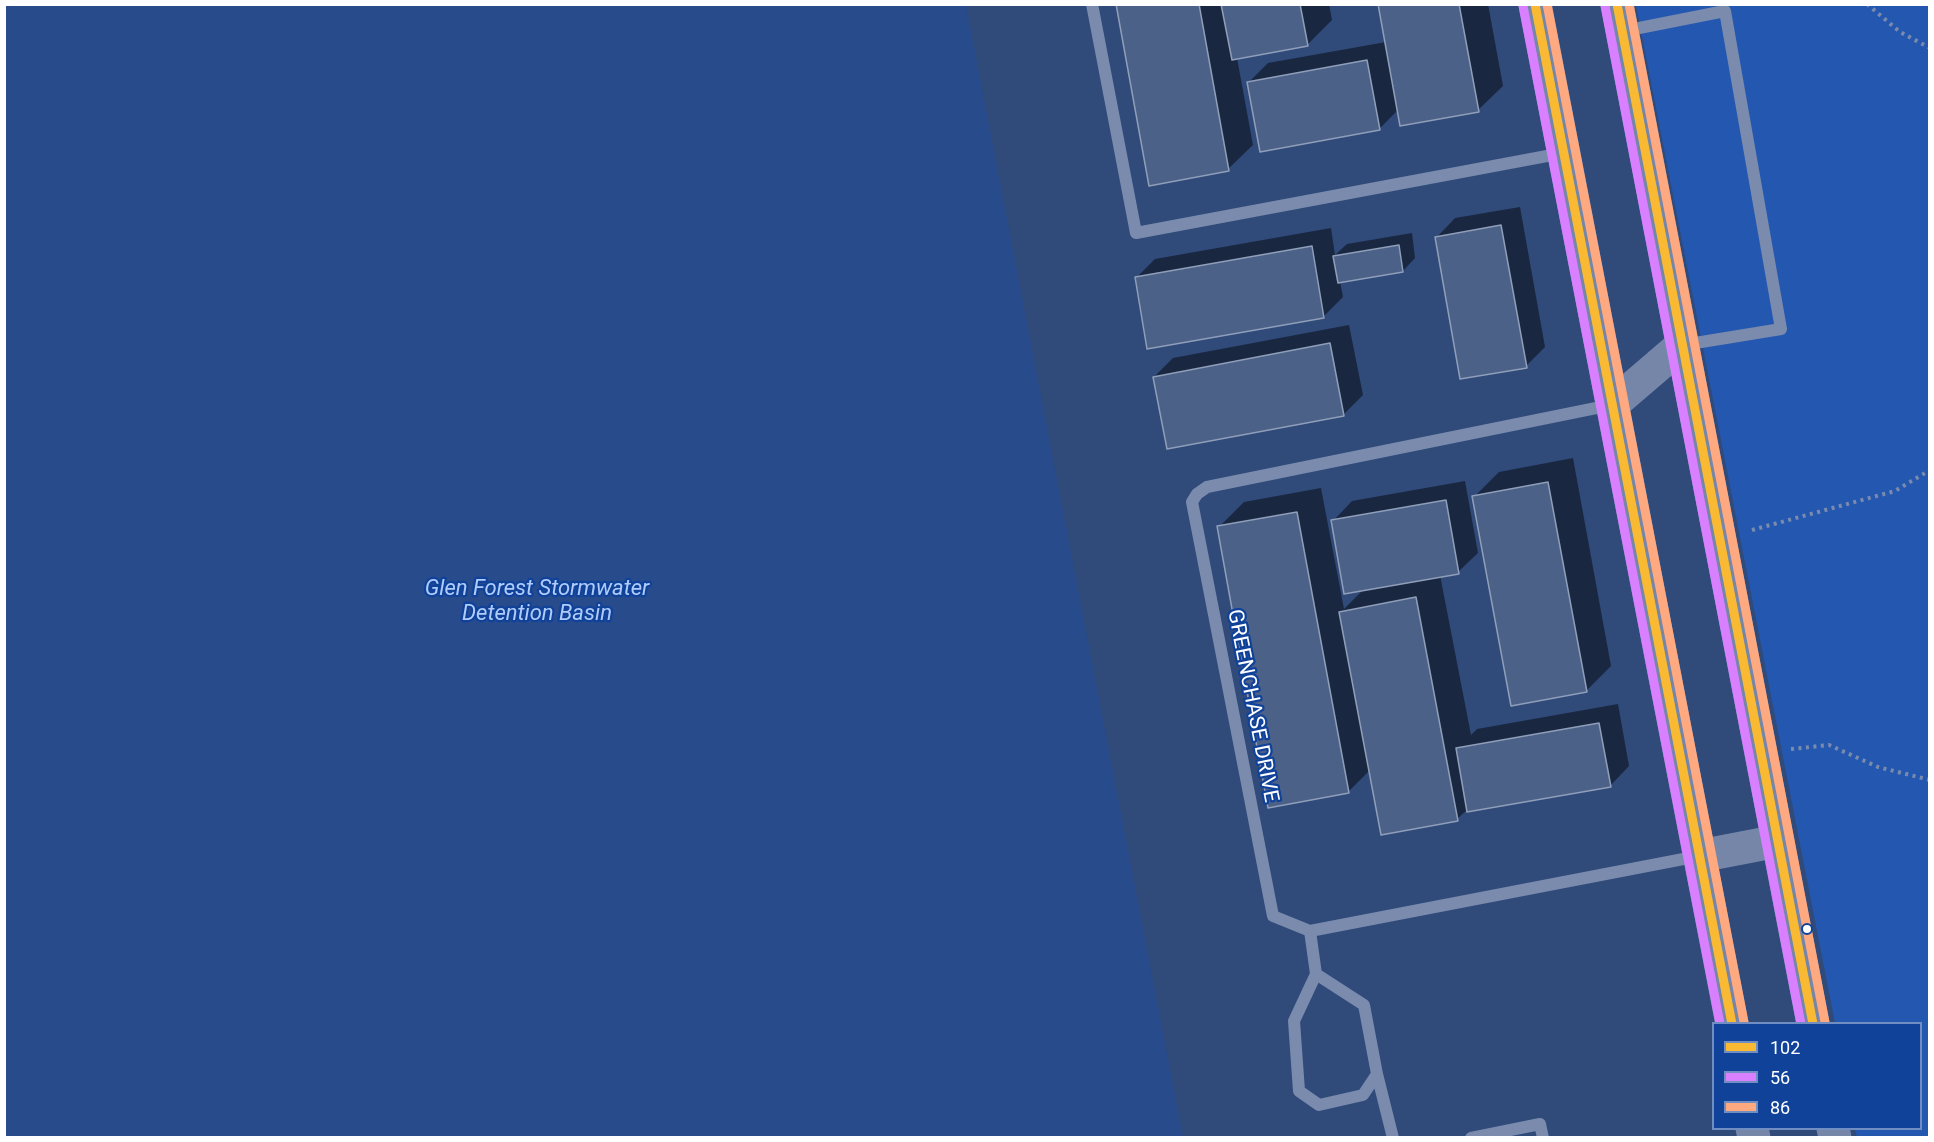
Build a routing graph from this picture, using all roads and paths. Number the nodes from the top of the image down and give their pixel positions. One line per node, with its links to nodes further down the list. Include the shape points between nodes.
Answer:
1 (1092, 4): 6 (lane, via 1136,233)
2 (1534, 4): 6 (main road)
3 (1867, 4): 5 (path, via 1900,32)
4 (1619, 18): 7 (main road); 7 (lane, via 1725,11 1781,329)
5 (1929, 48)
6 (1563, 153): 8 (main road)
7 (1682, 345): 8 (main road); 10 (main road)
8 (1612, 405): 14 (main road); 15 (lane, GREENCHASE DRIVE, via 1207,487 1192,502 1274,916)
9 (1929, 470): 10 (path, via 1895,491)
10 (1719, 539): 11 (main road)
11 (1762, 758): 12 (path, via 1786,749 1829,745 1878,767); 13 (main road)
12 (1929, 780)
13 (1778, 841): 14 (main road); 18 (main road)
14 (1700, 856): 15 (lane); 17 (main road)
15 (1311, 931): 16 (lane)
16 (1316, 974): 19 (lane, via 1364,1005); 19 (lane, via 1294,1021 1299,1091 1319,1104 1363,1095)
17 (1732, 1022)
18 (1813, 1022)
19 (1377, 1074): 20 (lane)
20 (1394, 1137)
21 (1471, 1137): 22 (lane, via 1540,1124)
22 (1543, 1137)

